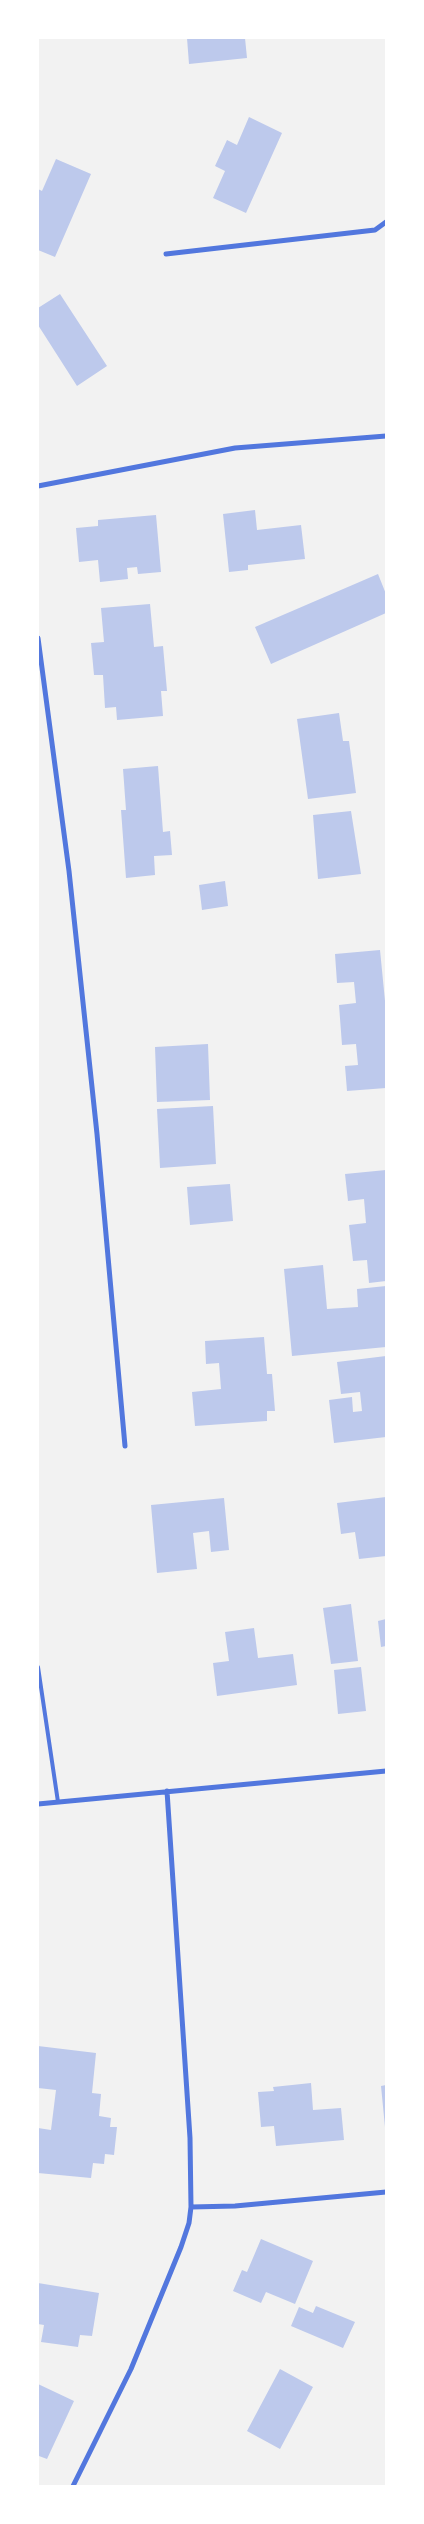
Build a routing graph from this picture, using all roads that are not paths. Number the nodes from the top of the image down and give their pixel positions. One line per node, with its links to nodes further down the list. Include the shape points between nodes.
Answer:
1 (386, 222): 2 (street, via 375,230)
2 (166, 254)
3 (386, 436): 4 (street, via 235,448)
4 (38, 486)
5 (38, 638): 6 (street, via 70,881 98,1134)
6 (125, 1446)
7 (38, 1667): 10 (lane)
8 (386, 1771): 9 (street)
9 (167, 1792): 10 (street); 13 (street, via 190,2138)
10 (58, 1802): 11 (street)
11 (38, 1804)
12 (386, 2192): 13 (street)
13 (191, 2207): 14 (street, via 181,2248 131,2368)
14 (73, 2486)

